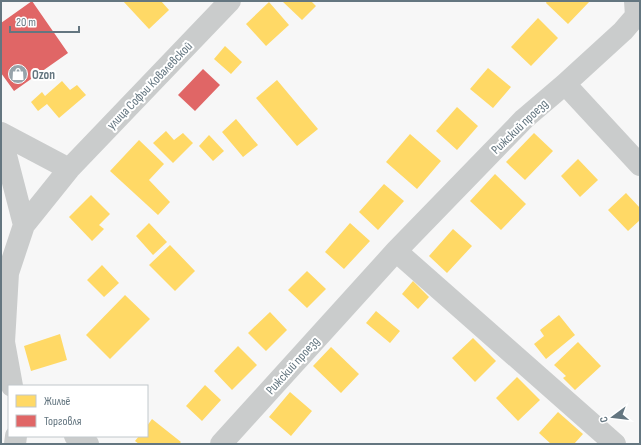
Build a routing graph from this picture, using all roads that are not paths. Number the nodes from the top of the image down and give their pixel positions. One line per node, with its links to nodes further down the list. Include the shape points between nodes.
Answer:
1 (230, 1): 6 (street, улица Софьи Ковалевской)
2 (635, 1): 3 (street, Рижский проезд, via 636,16)
3 (565, 84): 5 (street); 8 (street, Рижский проезд, via 524,119)
4 (1, 134): 6 (street); 7 (street)
5 (640, 165)
6 (69, 169): 7 (street, улица Софьи Ковалевской)
7 (24, 225): 9 (street, via 8,274 4,342)
8 (396, 251): 12 (street, Рижский проезд); 13 (street)
9 (12, 385)
10 (77, 437): 11 (street)
11 (88, 444)
12 (221, 444)
13 (614, 444)

